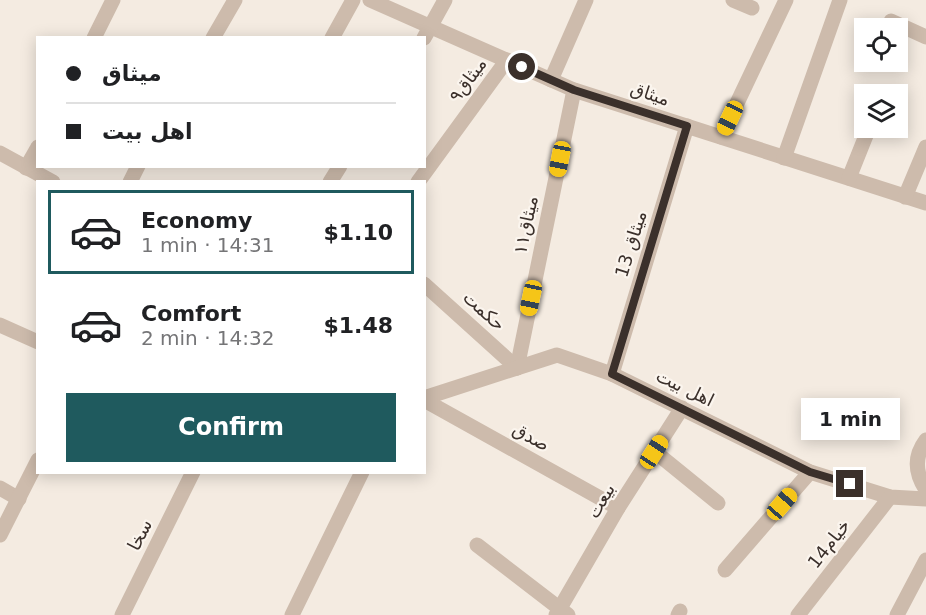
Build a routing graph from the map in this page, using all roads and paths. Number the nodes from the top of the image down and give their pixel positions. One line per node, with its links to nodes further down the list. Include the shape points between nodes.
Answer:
1 (113, 0): 13 (street)
2 (234, 0): 14 (street)
3 (353, 0): 15 (street)
4 (370, 0): 12 (street, میثاق)
5 (445, 0): 12 (street)
6 (586, 0): 18 (street)
7 (733, 0): 10 (street)
8 (786, 0): 21 (street)
9 (840, 0): 26 (street)
10 (752, 8)
11 (908, 29): 16 (street)
12 (428, 32): 17 (street, میثاق)
13 (95, 36)
14 (214, 36)
15 (333, 36)
16 (926, 37)
17 (507, 60): 18 (street, میثاق); 30 (street, میثاق۹)
18 (551, 80): 19 (street, میثاق)
19 (574, 90): 20 (street, میثاق); 36 (street, میثاق۱۱)
20 (687, 126): 21 (street, میثاق); 37 (street, میثاق 13)
21 (721, 137): 26 (street, میثاق)
22 (865, 138): 28 (street)
23 (926, 147): 31 (street)
24 (36, 150): 27 (street)
25 (0, 153): 27 (street)
26 (784, 158): 28 (street, میثاق)
27 (26, 168): 29 (street)
28 (849, 178): 31 (street, میثاق)
29 (48, 180)
30 (419, 180)
31 (905, 197): 32 (street, میثاق)
32 (926, 203)
33 (426, 286): 36 (street, حکمت)
34 (0, 325): 35 (street)
35 (36, 341)
36 (517, 368): 37 (street, اهل بیت, via 557,355); 38 (street, اهل بیت)
37 (612, 374): 40 (street, اهل بیت)
38 (426, 398)
39 (426, 400): 53 (street, صدق)
40 (682, 408): 42 (street, بیعت); 44 (street, اهل بیت)
41 (925, 440): 48 (street, via 916,466)
42 (654, 452): 52 (street); 53 (street, بیعت)
43 (36, 464): 50 (street)
44 (810, 472): 49 (street, اهل بیت); 57 (street)
45 (192, 474): 59 (street, سخا)
46 (361, 474): 60 (street)
47 (0, 488): 50 (street)
48 (926, 490)
49 (890, 497): 51 (street, اهل بیت); 61 (street, 14خیام)
50 (19, 498): 54 (street)
51 (926, 499)
52 (718, 503)
53 (618, 508): 58 (street, بیعت)
54 (0, 535)
55 (477, 545): 58 (street)
56 (926, 560): 62 (street)
57 (725, 570)
58 (561, 613)
59 (122, 615)
60 (292, 615)
61 (798, 615)
62 (897, 615)

